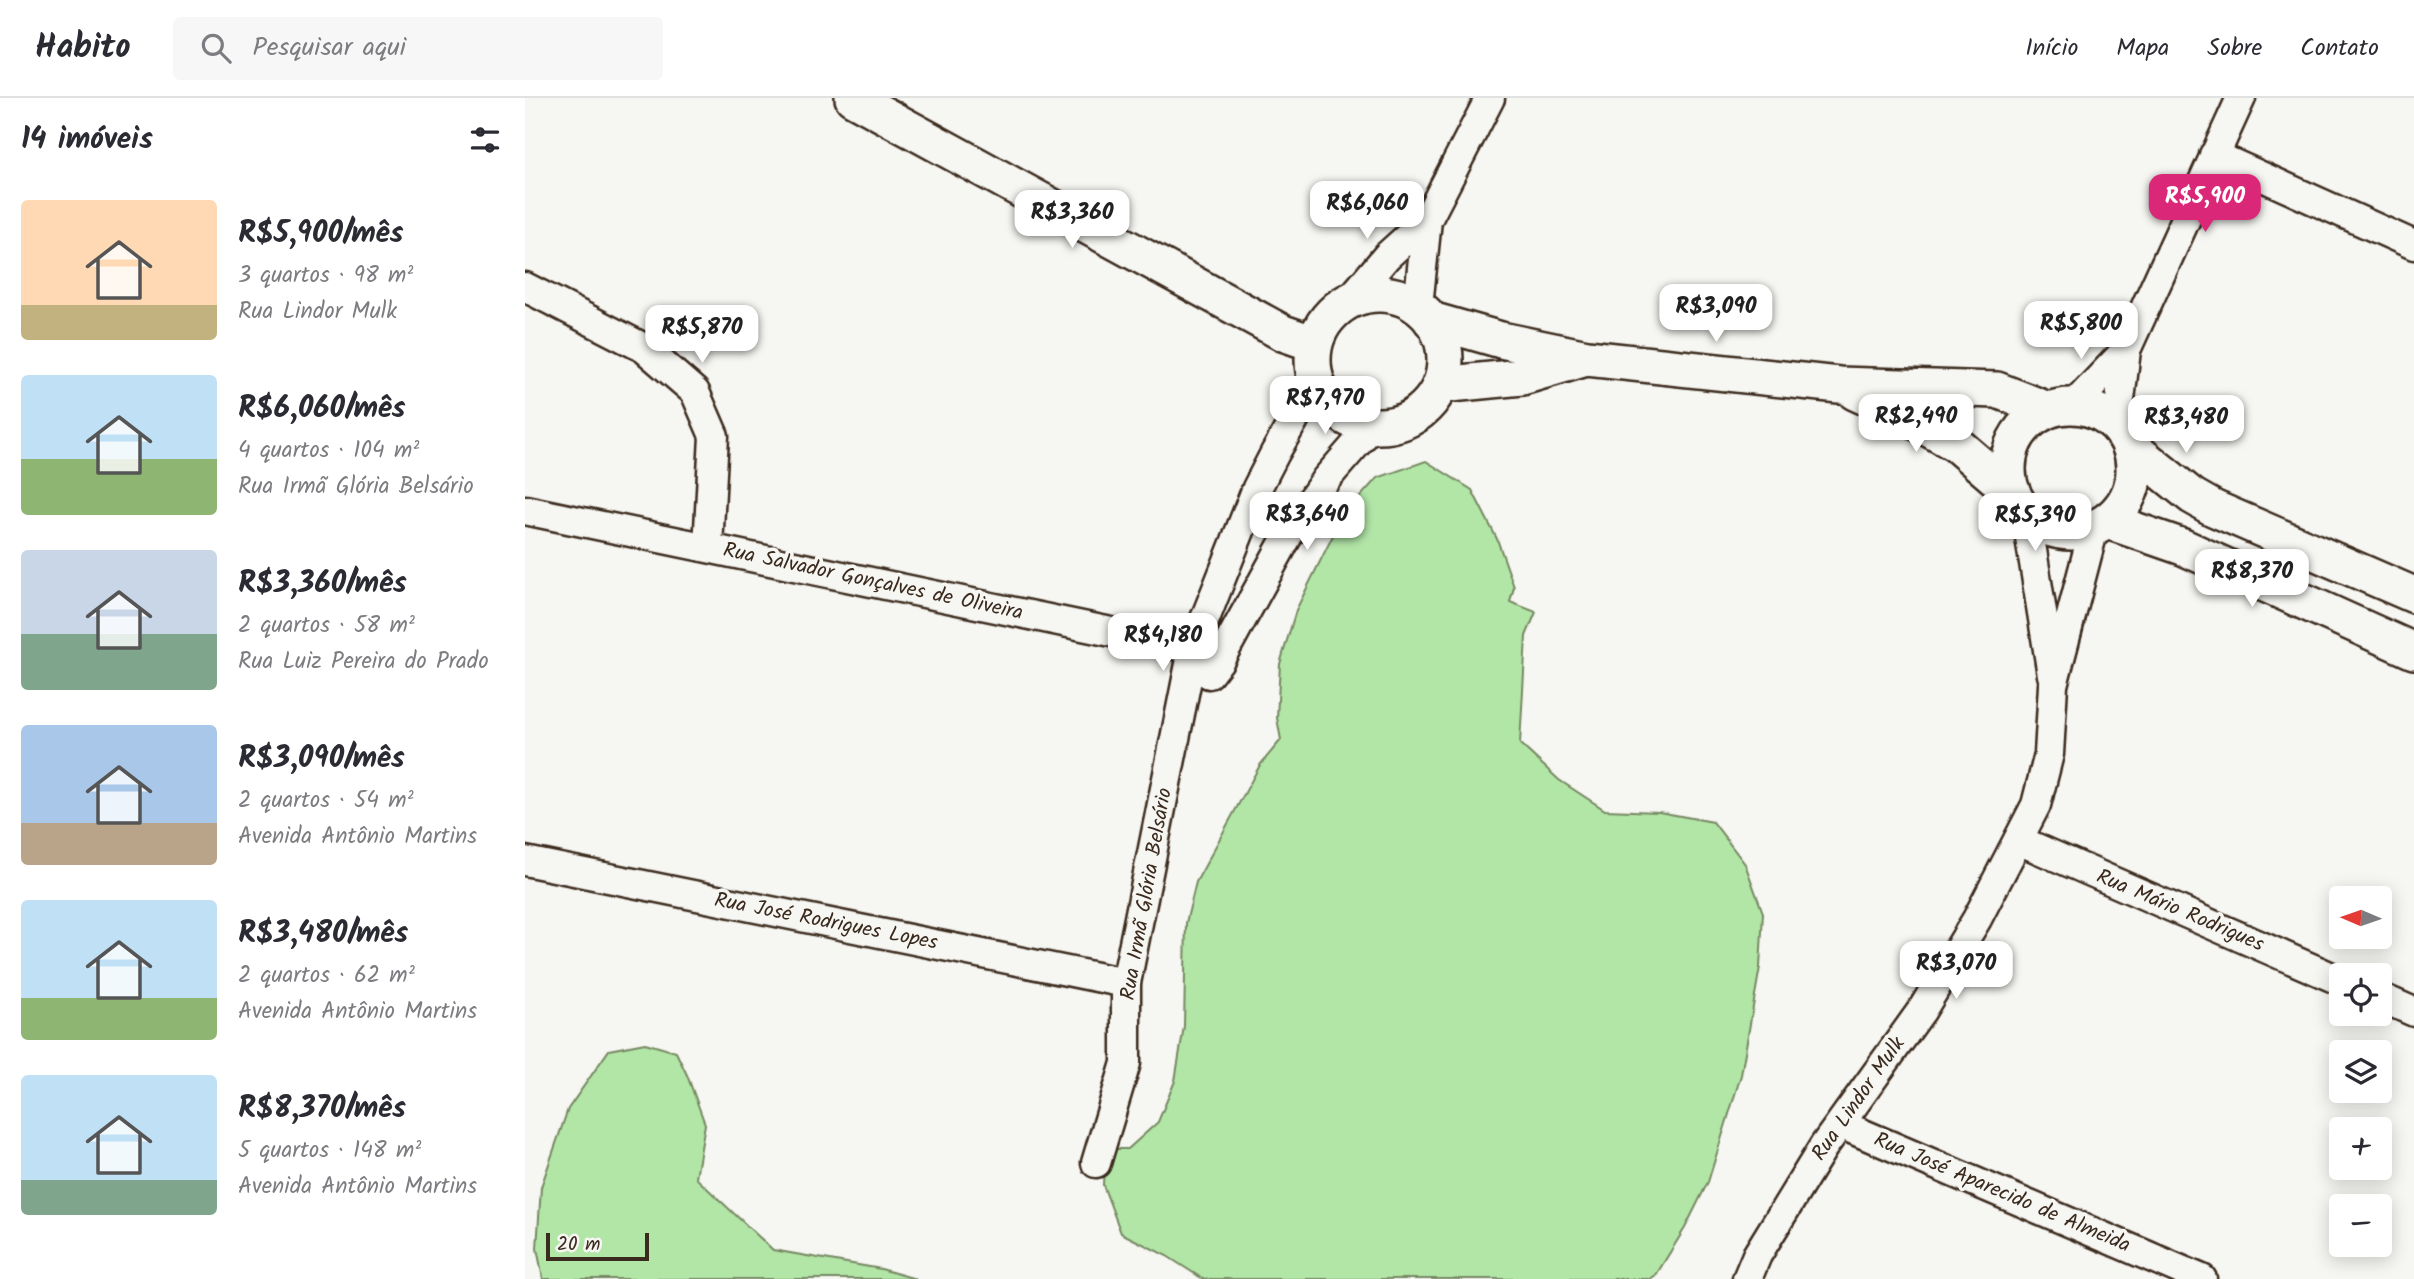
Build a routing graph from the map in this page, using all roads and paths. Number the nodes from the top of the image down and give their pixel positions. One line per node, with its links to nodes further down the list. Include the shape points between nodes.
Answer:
1 (853, 98): 10 (street, via 1283,333)
2 (1490, 98): 5 (street)
3 (2241, 98): 4 (street)
4 (2214, 155): 6 (street); 11 (street)
5 (1427, 220): 8 (street, via 1387,256); 9 (street)
6 (2414, 245)
7 (525, 287): 22 (street, via 644,348 695,392 714,436)
8 (1348, 302): 9 (street, via 1370,295 1393,296); 10 (street, via 1325,322)
9 (1425, 313): 12 (street, via 1501,340); 14 (street, via 1442,340 1445,363)
10 (1315, 344): 13 (street)
11 (2126, 350): 16 (street); 18 (street)
12 (1587, 358): 14 (street, via 1522,377); 15 (street)
13 (1316, 381): 17 (street, via 1328,403 1347,419); 24 (street, Rua Irmã Glória Belsário, via 1257,488)
14 (1440, 385): 17 (street, via 1429,404 1413,417 1393,426)
15 (1839, 385): 16 (street, via 1997,390); 19 (street, via 1956,444)
16 (2060, 408): 18 (street, via 2096,411); 19 (street, via 2028,424 2013,444 2008,468)
17 (1372, 426): 26 (street, Rua Irmã Glória Belsário, via 1326,479 1291,530)
18 (2124, 435): 21 (street, via 2135,471 2129,495); 23 (street, via 2192,496 2213,508)
19 (2019, 503): 21 (street, via 2046,528 2070,533); 27 (street, Rua Lindor Mulk)
20 (525, 510): 22 (street, Rua Salvador Gonçalves de Oliveira)
21 (2101, 525): 25 (street, via 2183,547); 27 (street, Rua Lindor Mulk)
22 (708, 547): 24 (street, Rua Salvador Gonçalves de Oliveira)
23 (2414, 595)
24 (1193, 649): 26 (street, Rua Salvador Gonçalves de Oliveira); 28 (street, Rua Irmã Glória Belsário)
25 (2414, 651)
26 (1219, 662): 28 (street, Rua Irmã Glória Belsário)
27 (2053, 685): 29 (street, Rua Lindor Mulk, via 2049,754 2036,805)
28 (1183, 706): 32 (street, Rua Irmã Glória Belsário)
29 (2018, 840): 31 (street, Rua Mário Rodrigues); 35 (street, Rua Lindor Mulk, via 1922,1010)
30 (525, 861): 32 (street, Rua José Rodrigues Lopes)
31 (2329, 976)
32 (1126, 983): 36 (street, Rua Irmã Glória Belsário, via 1126,1063)
33 (2392, 1002): 34 (street)
34 (2414, 1012)
35 (1840, 1124): 37 (street, Rua Lindor Mulk); 38 (street, Rua José Aparecido de Almeida)
36 (1095, 1163)
37 (1747, 1279)
38 (2202, 1279)

